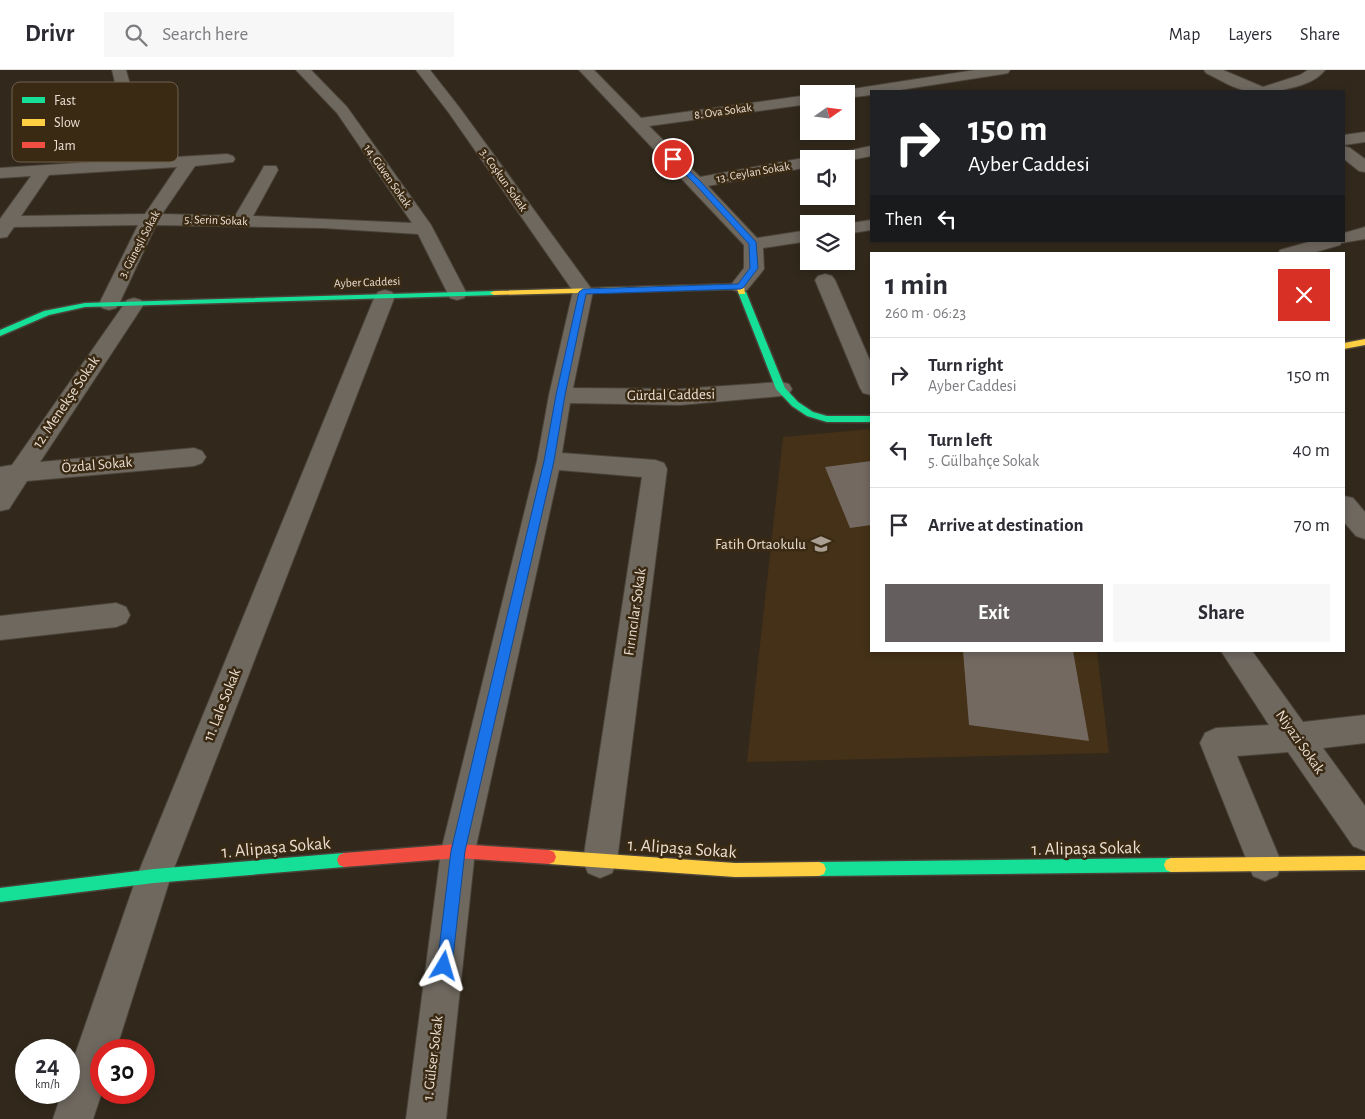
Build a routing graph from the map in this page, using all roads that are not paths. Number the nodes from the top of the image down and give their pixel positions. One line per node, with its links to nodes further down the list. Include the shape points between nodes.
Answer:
1 (303, 70): 37 (street, 14. Güven Sokak, via 342,110)
2 (423, 70): 46 (street, 3. Coşkun Sokak)
3 (586, 70): 14 (street)
4 (1003, 70): 8 (street)
5 (1211, 70): 9 (street)
6 (1318, 70): 10 (street)
7 (889, 76): 8 (street)
8 (904, 89)
9 (1257, 90)
10 (1269, 90)
11 (870, 92): 12 (street)
12 (855, 93)
13 (800, 100): 14 (street, 8. Ova Sokak)
14 (636, 123): 31 (street)
15 (1365, 137): 16 (street)
16 (1345, 140)
17 (870, 151): 19 (street)
18 (1345, 152): 27 (street)
19 (855, 154)
20 (227, 159): 21 (street)
21 (190, 161): 24 (street); 32 (street, 3. Güneşli Sokak)
22 (116, 162): 26 (street)
23 (175, 162): 26 (street)
24 (178, 162)
25 (800, 164): 31 (street, 13. Ceylan Sokak)
26 (114, 166): 28 (street)
27 (1365, 167)
28 (44, 170): 30 (street); 36 (street)
29 (270, 170): 33 (street)
30 (0, 173)
31 (698, 182): 42 (street)
32 (150, 219): 33 (street, 5. Serin Sokak); 36 (street, 5. Serin Sokak); 49 (street, 3. Güneşli Sokak)
33 (241, 221): 37 (street, 5. Serin Sokak)
34 (870, 225): 35 (street)
35 (855, 228)
36 (4, 229)
37 (425, 229): 47 (street, 14. Güven Sokak)
38 (1365, 233): 40 (street)
39 (800, 236): 42 (street)
40 (1345, 238)
41 (1329, 242): 43 (street)
42 (753, 244): 45 (street, via 754,268)
43 (1293, 252)
44 (825, 280): 54 (street)
45 (740, 286): 46 (main road, Ayber Caddesi); 55 (main road)
46 (583, 292): 47 (main road, Ayber Caddesi); 56 (street, 1. Gülser Sokak)
47 (457, 294): 48 (main road, Ayber Caddesi)
48 (384, 296): 50 (main road, Ayber Caddesi); 72 (street, 11. Lale Sokak)
49 (108, 304): 50 (main road, Ayber Caddesi); 51 (main road, Ayber Caddesi, via 47,312)
50 (134, 304): 60 (street, 12. Menekşe Sokak)
51 (0, 333)
52 (1365, 342): 53 (main road)
53 (1345, 346)
54 (870, 386)
55 (782, 389): 56 (street, Gürdal Caddesi, via 680,397); 57 (main road, via 795,404 810,414 827,419)
56 (560, 395): 59 (street, 1. Gülser Sokak)
57 (870, 419)
58 (194, 457): 60 (street, Özdal Sokak)
59 (549, 461): 68 (street, 1. Gülser Sokak); 69 (street, Fırıncılar Sokak, via 655,469)
60 (9, 474): 61 (street, 12. Menekşe Sokak)
61 (0, 502)
62 (116, 615): 63 (street)
63 (0, 628)
64 (1236, 652): 66 (street, Niyazi Sokak)
65 (1365, 729): 66 (street)
66 (1297, 737): 67 (street, Niyazi Sokak); 71 (street, via 1216,743)
67 (1365, 834)
68 (458, 851): 69 (main road, 1. Alipaşa Sokak); 72 (main road, 1. Alipaşa Sokak); 75 (street, 1. Gülser Sokak)
69 (600, 861): 71 (main road, 1. Alipaşa Sokak, via 735,870)
70 (1365, 863): 71 (main road, 1. Alipaşa Sokak)
71 (1265, 864)
72 (154, 876): 73 (main road, 1. Alipaşa Sokak); 74 (street, 11. Lale Sokak)
73 (0, 895)
74 (74, 1119)
75 (426, 1119)

